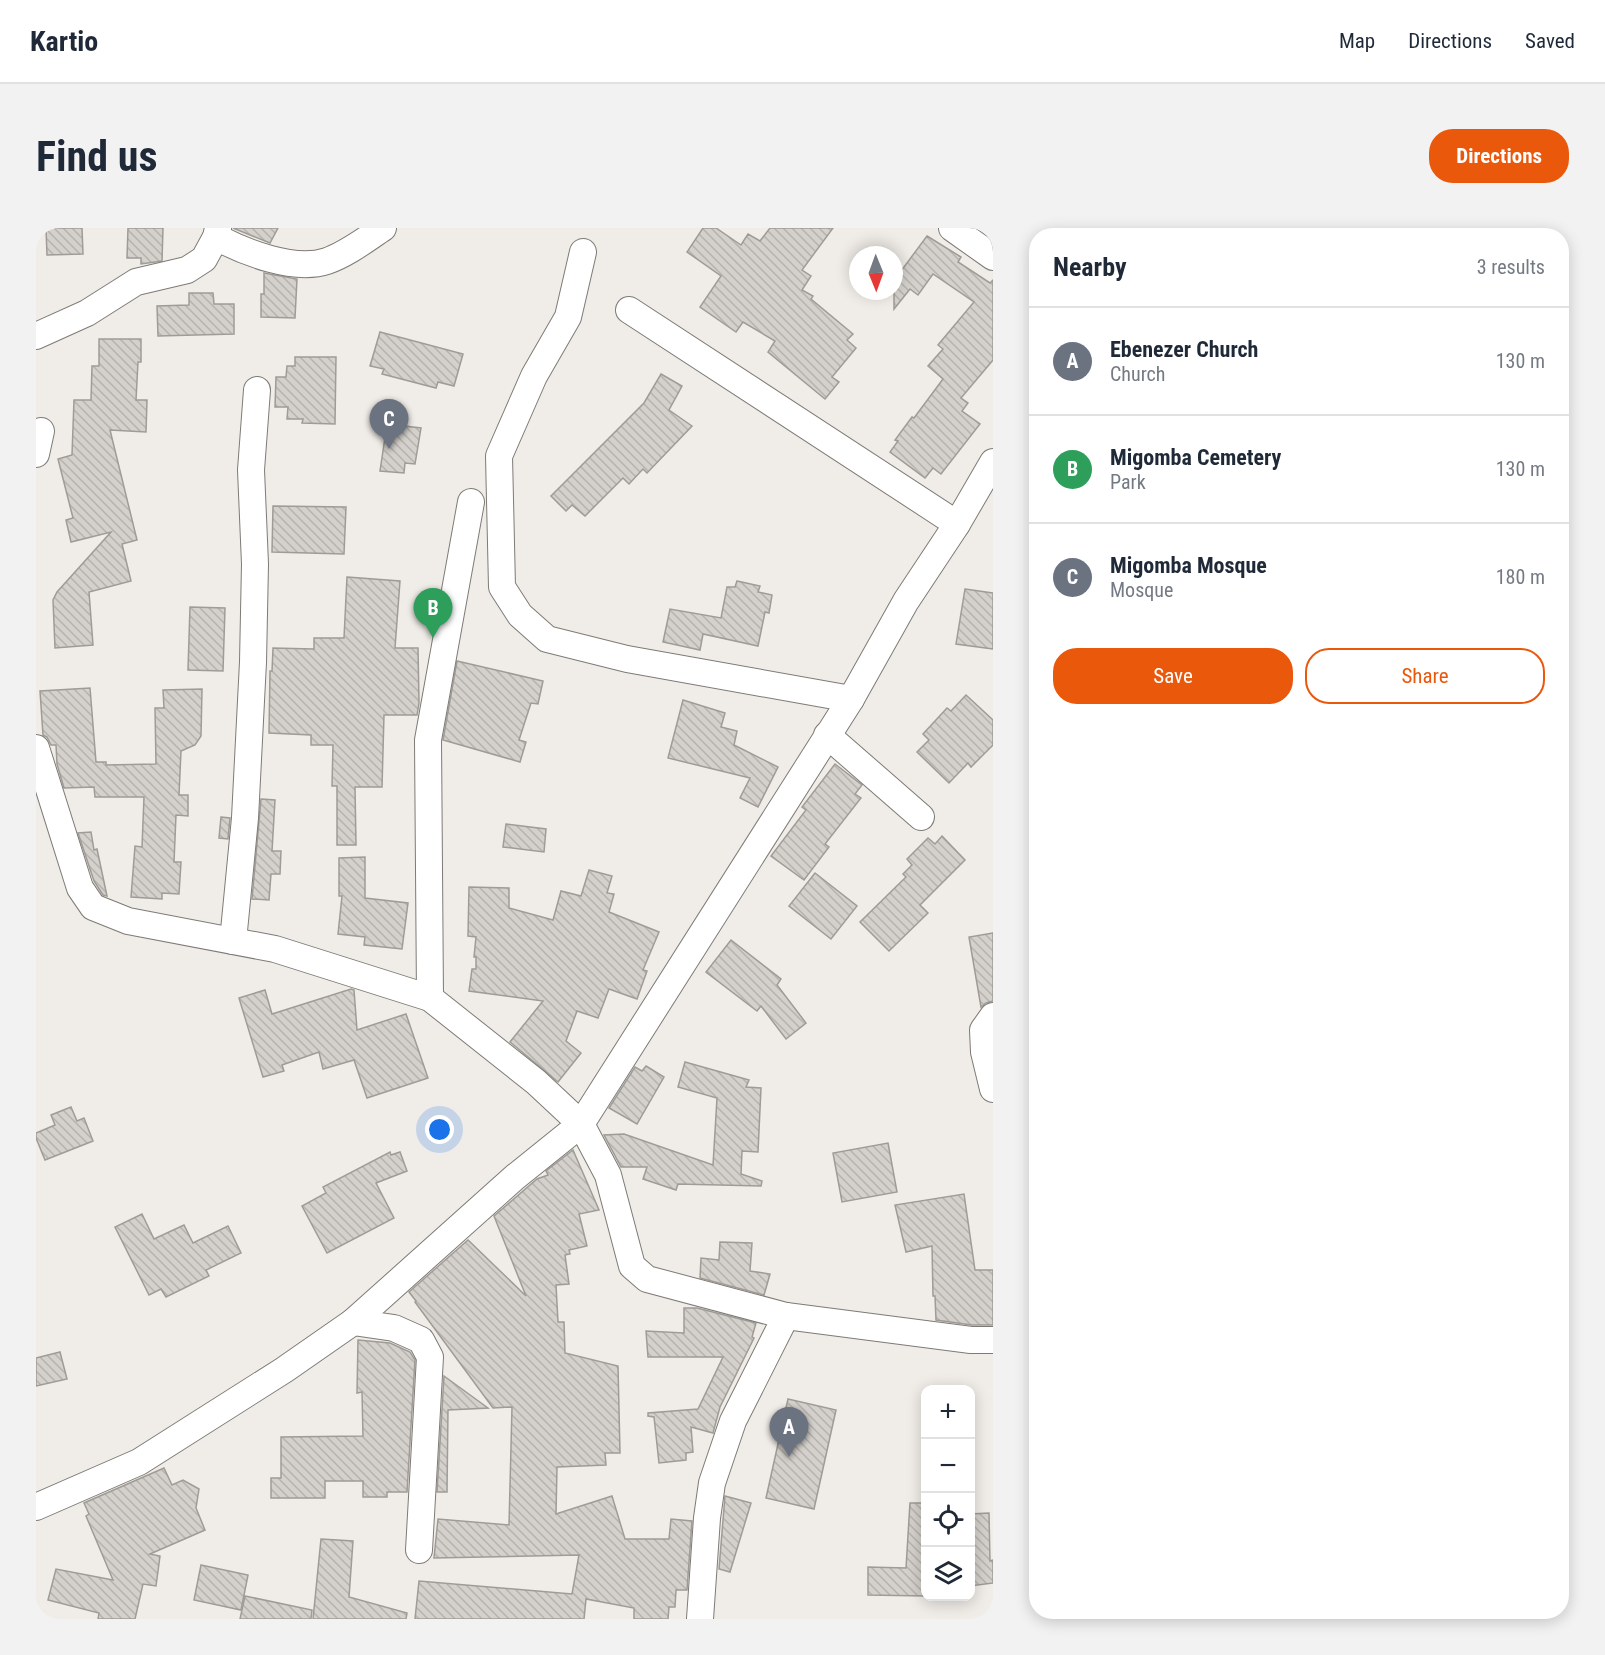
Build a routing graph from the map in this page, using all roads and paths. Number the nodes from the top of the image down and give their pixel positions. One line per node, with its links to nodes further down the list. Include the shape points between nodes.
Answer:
1 (383, 228): 3 (street, via 327,261 305,265 236,248)
2 (952, 228): 5 (street)
3 (217, 233): 7 (street, via 204,259 187,270 136,282 87,312)
4 (583, 252): 12 (street, via 568,317 534,376 499,456 502,587 520,615 547,639 627,659)
5 (993, 257)
6 (629, 310): 11 (street)
7 (36, 336)
8 (256, 390): 16 (street, via 251,470 254,662)
9 (993, 462): 11 (street)
10 (471, 502): 17 (street, via 428,740)
11 (957, 524): 12 (street, via 906,601)
12 (851, 699): 13 (street)
13 (827, 735): 15 (street); 20 (street)
14 (36, 748): 16 (street, via 80,888 93,907 128,921)
15 (921, 817)
16 (233, 941): 17 (street, via 274,949)
17 (430, 998): 20 (street, via 537,1082)
18 (993, 1016): 19 (street, via 983,1030)
19 (993, 1089)
20 (581, 1124): 21 (street, via 608,1175 632,1266 647,1279); 22 (street, via 515,1177)
21 (786, 1316): 23 (street); 26 (street, via 734,1421 712,1483)
22 (353, 1322): 24 (street, via 139,1462); 25 (street, via 394,1328 421,1340 430,1357)
23 (993, 1340)
24 (36, 1507)
25 (419, 1550)
26 (700, 1619)

